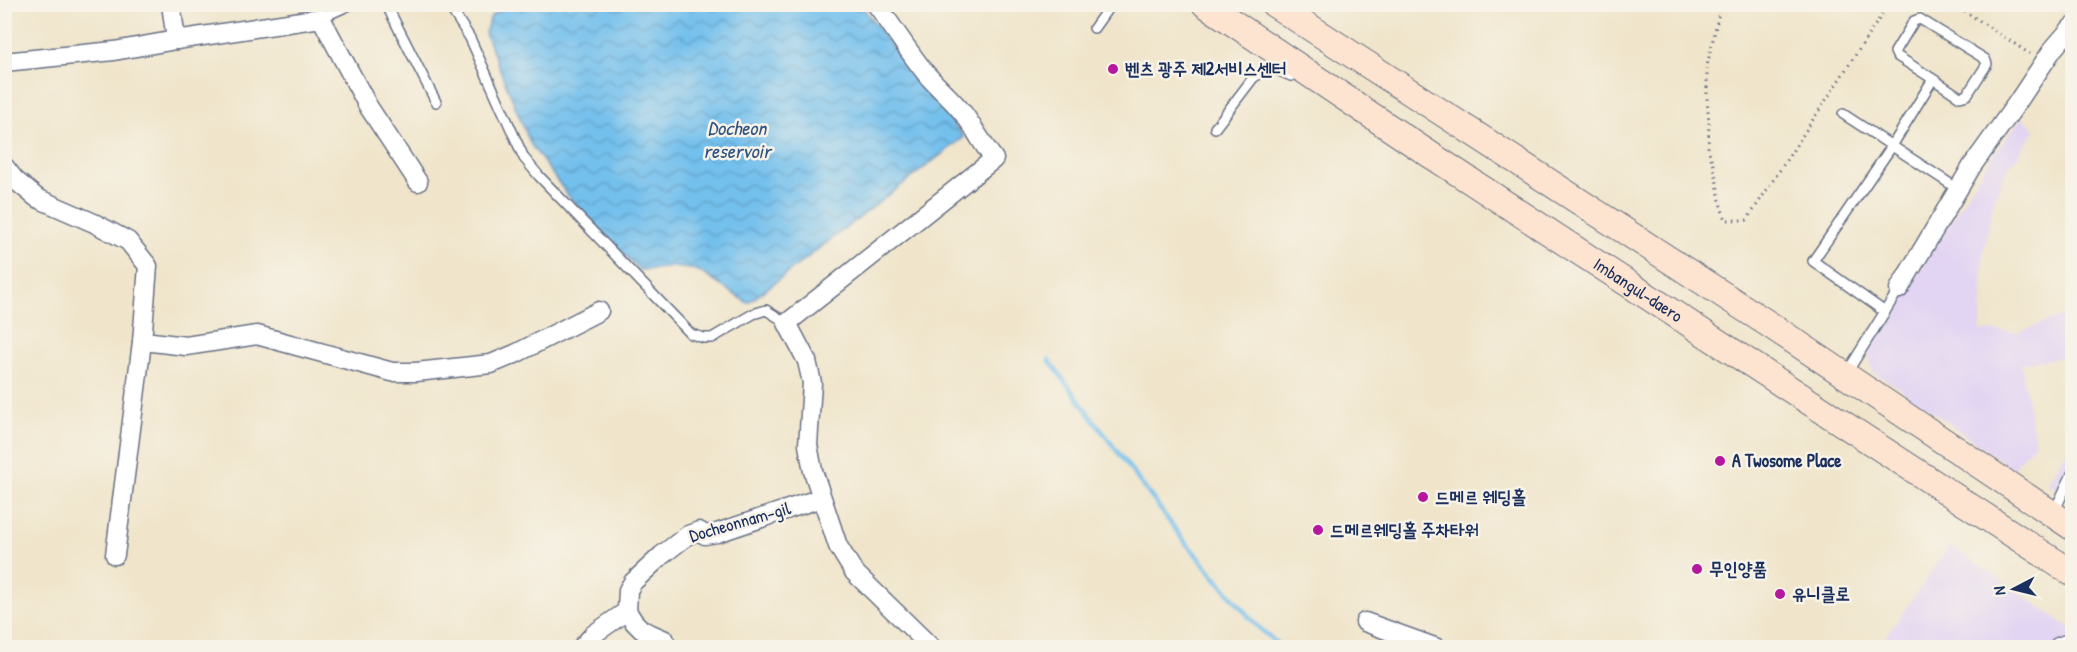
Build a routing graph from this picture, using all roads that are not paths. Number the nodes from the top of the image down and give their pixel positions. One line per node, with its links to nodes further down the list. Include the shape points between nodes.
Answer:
1 (171, 4): 12 (street)
2 (352, 4): 9 (lane)
3 (386, 4): 16 (lane)
4 (448, 4): 26 (lane, via 470,38 524,158 692,334 712,338 766,310)
5 (876, 4): 26 (street, via 937,87 953,100 994,159)
6 (1111, 4): 11 (lane)
7 (1205, 4): 15 (main road, Imbangul-daero)
8 (1274, 4): 28 (main road)
9 (321, 18): 12 (street); 21 (street, via 368,106)
10 (2073, 27): 22 (street)
11 (1094, 28)
12 (176, 40): 13 (street, via 114,51)
13 (4, 62)
14 (1932, 79): 14 (lane, via 1895,52 1914,21 1920,19 1987,64 1967,95 1960,97); 19 (lane)
15 (1336, 92): 18 (lane, via 1270,67 1253,78); 34 (main road, Imbangul-daero)
16 (436, 102)
17 (1843, 114): 19 (lane)
18 (1215, 128)
19 (1892, 146): 22 (lane); 25 (lane, via 1813,261)
20 (4, 166): 27 (street, via 37,198 128,241 148,266)
21 (418, 182)
22 (1958, 189): 23 (street)
23 (1899, 290): 25 (lane)
24 (599, 310): 27 (street, via 491,364 416,372 392,372 257,335 186,345)
25 (1885, 312): 28 (lane)
26 (787, 323): 31 (street, via 807,361 812,383 808,445)
27 (142, 342): 33 (street)
28 (1845, 376): 32 (main road)
29 (2073, 474): 30 (lane)
30 (2070, 484): 32 (lane)
31 (821, 498): 35 (street, Docheonnam-gil, via 717,533 705,536 699,531 688,535 633,582 628,590); 40 (street, via 838,546 854,572)
32 (2063, 521)
33 (115, 555)
34 (2073, 573)
35 (627, 611): 38 (street, via 642,630); 39 (street)
36 (1365, 622): 41 (street)
37 (2073, 637): 42 (lane)
38 (665, 640)
39 (581, 648)
40 (932, 648)
41 (1437, 648)
42 (2053, 648)

